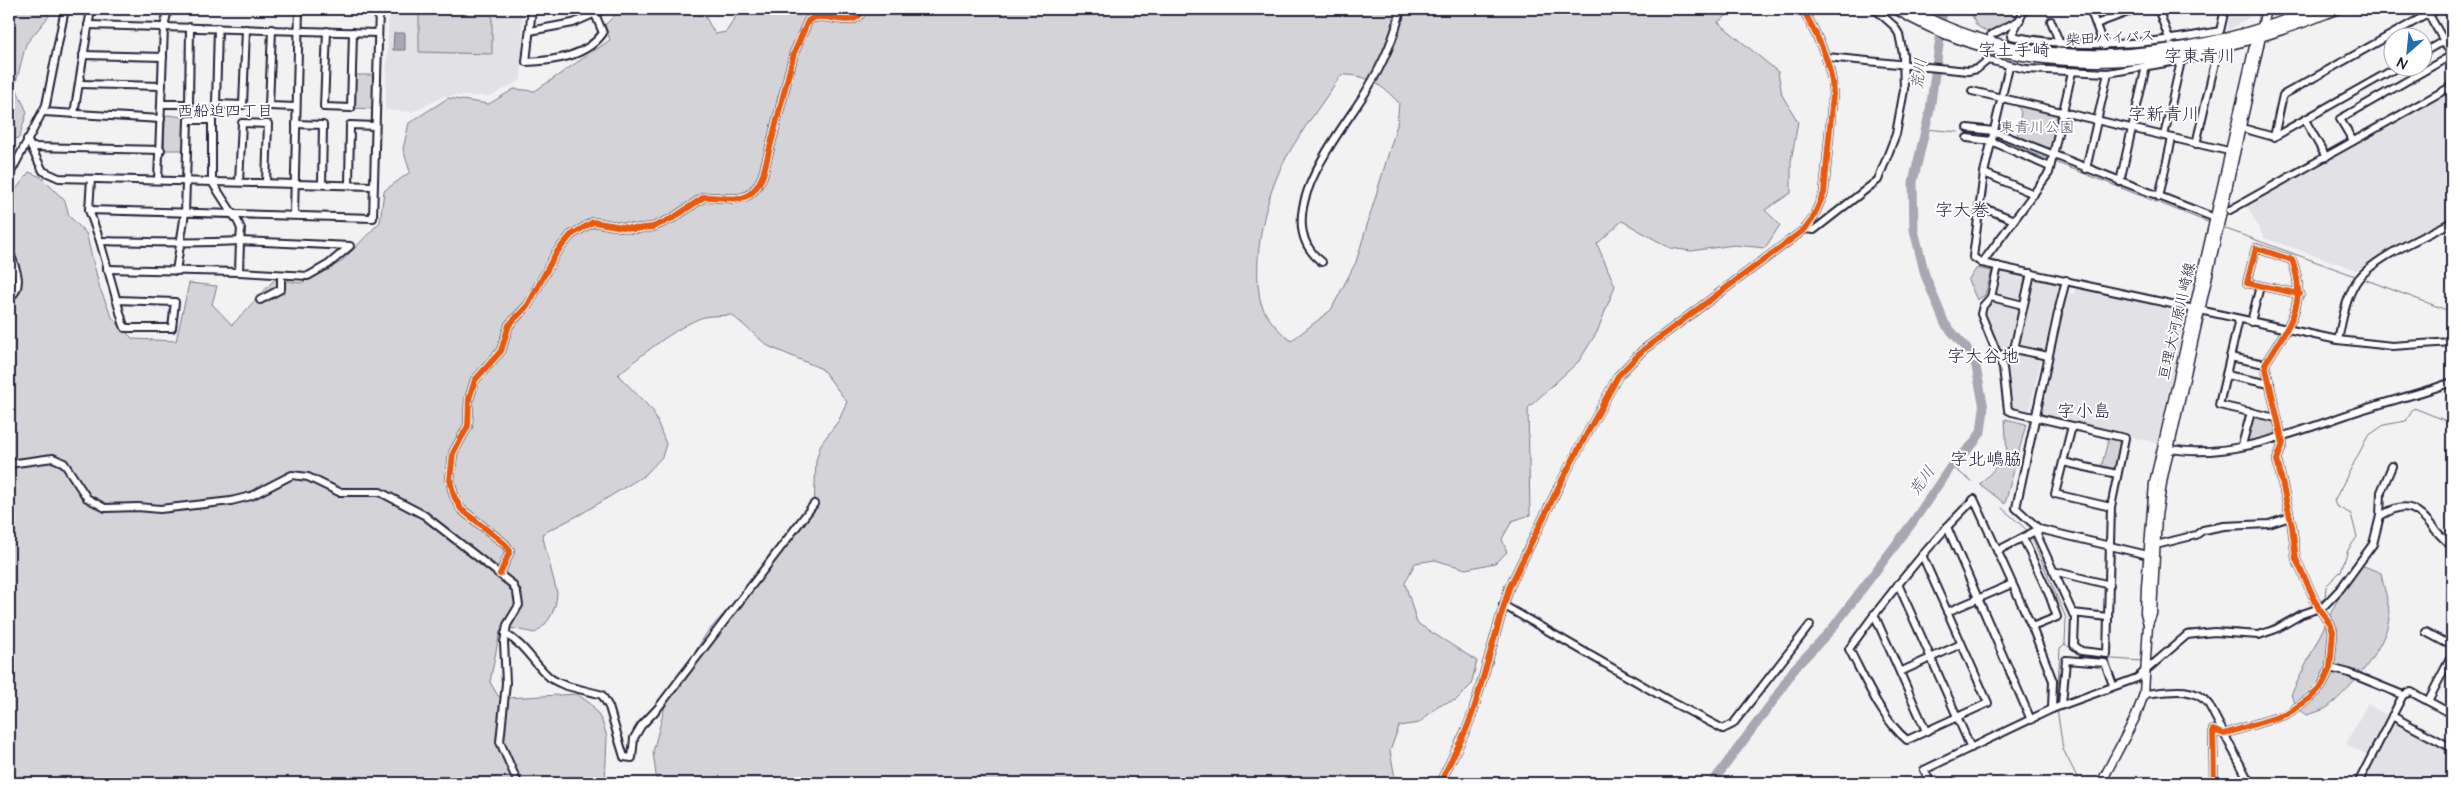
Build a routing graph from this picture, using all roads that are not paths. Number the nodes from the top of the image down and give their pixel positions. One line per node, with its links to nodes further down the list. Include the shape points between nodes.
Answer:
1 (65, 9): 66 (street)
2 (91, 9): 28 (street)
3 (168, 9): 29 (street)
4 (298, 9): 34 (street)
5 (379, 9): 38 (street)
6 (532, 9): 36 (street)
7 (605, 9): 24 (street)
8 (864, 9): 175 (street, via 854,19 816,17 808,21 794,53 763,175 752,192 736,200 704,196 673,218 644,229 588,223 562,244 532,299 512,320 501,351 474,380 469,399 468,426 453,453 450,471 454,496 462,509 510,551)
9 (1401, 9): 120 (street, via 1396,30 1376,74 1310,180 1304,202 1304,235 1312,253)
10 (1803, 9): 51 (street)
11 (1875, 9): 53 (street, via 1899,34)
12 (1896, 9): 42 (highway, 柴田バイパス, via 1934,29)
13 (1910, 9): 42 (highway, 柴田バイパス)
14 (2025, 9): 25 (street)
15 (2090, 9): 27 (street)
16 (2136, 9): 27 (street)
17 (2158, 9): 44 (street)
18 (2226, 9): 44 (street, via 2220,31)
19 (2266, 9): 39 (main road, 亘理大河原川崎線)
20 (2314, 9): 39 (highway, 柴田バイパス)
21 (2337, 9): 39 (highway, 柴田バイパス)
22 (2437, 9): 23 (street)
23 (2428, 13): 43 (street); 79 (street, via 2283,95)
24 (595, 14): 36 (street, via 560,26); 36 (street, via 603,33 600,38 583,50 555,60 526,62)
25 (2021, 19): 40 (street); 45 (street, via 2011,36)
26 (2051, 21): 45 (street)
27 (2096, 24): 46 (street)
28 (88, 25): 29 (street); 48 (street)
29 (164, 27): 30 (street); 50 (street)
30 (190, 28): 31 (street); 64 (street, via 189,104)
31 (218, 28): 32 (street); 32 (street, via 216,104 234,105 243,105)
32 (246, 29): 33 (street)
33 (272, 29): 34 (street); 65 (street, via 269,106)
34 (299, 30): 35 (street); 65 (street)
35 (327, 31): 37 (street); 37 (street, via 324,107 351,108)
36 (530, 31)
37 (353, 32): 38 (street)
38 (378, 33): 73 (street)
39 (2260, 33): 42 (highway, 柴田バイパス, via 2176,55 2089,62 2027,57); 75 (main road, 亘理大河原川崎線); 87 (main road, 亘理大河原川崎線)
40 (1991, 35)
41 (2452, 36): 43 (street)
42 (1968, 38)
43 (2444, 40): 47 (street); 49 (street)
44 (2170, 41): 46 (street)
45 (2060, 44): 46 (street)
46 (2104, 46)
47 (2434, 46)
48 (83, 55): 50 (street); 59 (street)
49 (2452, 55): 83 (street, via 2340,119)
50 (163, 57): 60 (street)
51 (1827, 57): 53 (street); 115 (street, via 1833,94 1824,193)
52 (2181, 61): 55 (street); 78 (street); 84 (street, via 2216,54)
53 (1903, 66): 54 (street, via 1968,71 1977,69 1987,59); 115 (street, via 1901,114 1878,180 1814,230)
54 (2008, 66): 56 (street); 63 (street)
55 (2146, 66): 57 (street); 76 (street)
56 (2072, 72): 57 (street); 67 (street)
57 (2108, 72): 71 (street)
58 (2384, 75): 70 (street)
59 (79, 84): 60 (street); 68 (street)
60 (162, 86): 64 (street)
61 (2452, 86): 83 (street)
62 (1972, 92): 63 (street)
63 (2001, 98): 67 (street); 77 (street)
64 (162, 104): 69 (street)
65 (296, 107): 72 (street)
66 (44, 112): 68 (street); 82 (street)
67 (2063, 113): 71 (street); 89 (street)
68 (74, 114): 69 (street)
69 (161, 119): 86 (street)
70 (2305, 120): 79 (street); 88 (street)
71 (2098, 121): 76 (street); 90 (street)
72 (296, 124): 100 (street); 101 (street, via 323,125)
73 (375, 126): 102 (street, via 350,126); 103 (street)
74 (1968, 128): 77 (street)
75 (2242, 128): 79 (street); 87 (main road, 亘理大河原川崎線)
76 (2132, 129): 78 (street); 98 (street)
77 (1992, 136): 80 (street); 89 (street); 89 (street); 91 (street)
78 (2164, 136): 81 (street)
79 (2274, 137)
80 (1967, 138)
81 (2172, 138): 84 (street); 105 (street)
82 (28, 139): 85 (street); 92 (street)
83 (2354, 141): 88 (street)
84 (2196, 144): 87 (street)
85 (32, 148): 86 (street); 93 (street, via 43,171 48,174 59,178)
86 (161, 150): 94 (street)
87 (2233, 152): 114 (main road, 亘理大河原川崎線)
88 (2326, 157): 108 (street)
89 (2052, 161): 90 (street); 104 (street)
90 (2086, 169): 98 (street)
91 (1984, 173): 104 (street); 106 (street)
92 (9, 176)
93 (91, 179): 94 (street); 107 (street)
94 (158, 180): 95 (street)
95 (187, 181): 96 (street); 96 (street, via 188,120 212,120); 109 (street)
96 (212, 182): 97 (street); 110 (street)
97 (239, 182): 99 (street); 99 (street, via 242,123 268,124)
98 (2120, 182): 105 (street)
99 (266, 183): 100 (street)
100 (295, 184): 101 (street); 111 (street)
101 (322, 184): 102 (street)
102 (349, 185): 103 (street)
103 (373, 186): 111 (street, via 372,218)
104 (2034, 194): 112 (street)
105 (2159, 197): 114 (street)
106 (1980, 206): 112 (street); 121 (street, via 1973,258)
107 (90, 210): 109 (street); 116 (street)
108 (2230, 210)
109 (185, 213): 110 (street); 118 (street)
110 (232, 214): 111 (street); 117 (street, via 241,229)
111 (294, 214)
112 (2014, 220): 121 (street)
113 (2452, 222): 140 (street, via 2362,274 2348,300)
114 (2216, 224): 136 (main road, 亘理大河原川崎線)
115 (1805, 229): 180 (street, via 1625,366 1561,482)
116 (100, 241): 118 (street); 123 (street)
117 (240, 241): 118 (street); 125 (street); 127 (street, via 350,246 308,276)
118 (180, 243): 124 (street)
119 (9, 252): 132 (street, via 18,279 16,291)
120 (1322, 262)
121 (1982, 263): 122 (street)
122 (1998, 266): 126 (street); 131 (street)
123 (107, 269): 124 (street); 133 (street)
124 (176, 271): 125 (street)
125 (239, 272): 127 (street)
126 (2031, 273): 128 (street); 135 (street)
127 (282, 275): 134 (street, via 281,288)
128 (2066, 280): 136 (street); 143 (street)
129 (2260, 286): 130 (street); 130 (street, via 2247,283 2256,248 2292,260); 138 (street)
130 (2300, 294): 139 (street)
131 (1991, 297): 135 (street); 144 (street, via 1982,306 1981,314)
132 (9, 299)
133 (116, 300): 133 (street, via 125,328 172,328 175,302)
134 (260, 300)
135 (2023, 304): 142 (street)
136 (2197, 310): 137 (street); 156 (main road, 亘理大河原川崎線)
137 (2239, 320): 138 (street); 145 (street)
138 (2251, 322): 139 (street)
139 (2286, 330): 140 (street); 146 (street)
140 (2338, 340): 141 (street, via 2392,346)
141 (2452, 342)
142 (2014, 349): 143 (street); 144 (street)
143 (2048, 356): 151 (street)
144 (1998, 357): 151 (street, via 2003,368 2008,410)
145 (2230, 357): 146 (street); 147 (street)
146 (2265, 364): 149 (street)
147 (2226, 375): 149 (street); 150 (street, via 2219,405)
148 (2452, 382): 154 (street)
149 (2270, 384): 152 (street)
150 (2251, 412): 152 (street); 155 (street)
151 (2034, 417): 153 (street); 166 (street, via 2015,505)
152 (2276, 418): 154 (street)
153 (2072, 426): 157 (street); 160 (street, via 2125,438)
154 (2281, 436): 155 (street); 164 (street, via 2283,443 2277,460)
155 (2242, 445): 156 (street, via 2218,452)
156 (2165, 447): 168 (main road, 亘理大河原川崎線); 173 (main road, 亘理大河原川崎線, via 2152,498)
157 (2063, 462): 160 (street); 162 (street, via 2055,494)
158 (9, 464): 175 (street, via 58,459 70,470 87,498 105,508 138,506 160,510 231,501 250,496 292,475 308,477 339,492 374,491 424,515)
159 (2392, 466): 163 (street, via 2381,492)
160 (2117, 474): 162 (street)
161 (814, 504): 189 (street, via 641,726 634,738 632,758 624,757 609,707 602,695 547,676 521,645)
162 (2111, 507): 170 (street)
163 (2380, 516): 169 (street, via 2399,507 2410,508 2427,518 2442,538); 181 (street, via 2369,552 2341,588)
164 (2290, 517): 168 (street, via 2269,524 2203,530 2196,535); 181 (street, via 2296,559)
165 (1947, 527): 171 (street, via 1974,499); 172 (street); 179 (street)
166 (2037, 530): 167 (street); 170 (street); 174 (street)
167 (2023, 538): 171 (street); 187 (street, via 2057,617)
168 (2156, 545): 173 (main road, 亘理大河原川崎線)
169 (2452, 545)
170 (2111, 546): 173 (street); 178 (street)
171 (1997, 551): 177 (street)
172 (1922, 555): 176 (street); 182 (street)
173 (2152, 556): 194 (main road, 亘理大河原川崎線, via 2145,613 2148,624)
174 (2053, 571): 178 (street); 183 (street)
175 (500, 574): 189 (street, via 516,588 519,605)
176 (1898, 584): 184 (street); 193 (street)
177 (2012, 584): 179 (street); 187 (street)
178 (2110, 585): 185 (street)
179 (1978, 598): 182 (street); 205 (street)
180 (1503, 605): 186 (street, via 1723,728 1733,724); 211 (street, via 1466,730)
181 (2317, 605): 194 (street, via 2259,635 2214,632 2187,635); 195 (street, via 2333,631)
182 (1947, 612): 190 (street)
183 (2073, 613): 185 (street); 185 (street, via 2073,640 2078,649 2107,654)
184 (1874, 614): 196 (street); 206 (street, via 1849,649 1899,734 1907,740)
185 (2108, 616)
186 (1810, 625)
187 (2032, 627): 201 (street, via 2053,681)
188 (2426, 632): 191 (street)
189 (505, 634): 210 (street, via 506,683 500,742)
190 (1961, 644): 193 (street); 204 (street, via 1988,703)
191 (2452, 646)
192 (2452, 655): 200 (street)
193 (1931, 659): 196 (street); 204 (street)
194 (2146, 664): 197 (street, via 2137,678); 198 (main road, 亘理大河原川崎線)
195 (2330, 668): 199 (street); 207 (street, via 2322,686 2287,714)
196 (1900, 672): 206 (street)
197 (2113, 685): 201 (street); 201 (street, via 2105,663 2066,660)
198 (2144, 694): 207 (street, via 2183,690 2202,697); 213 (main road, 亘理大河原川崎線)
199 (2403, 695): 200 (street, via 2411,692); 203 (street)
200 (2428, 701): 202 (street)
201 (2057, 706): 205 (street)
202 (2452, 714)
203 (2392, 716): 209 (street); 216 (street)
204 (1957, 717): 206 (street); 208 (street)
205 (2031, 720): 208 (street)
206 (1926, 731)
207 (2224, 734): 214 (street, via 2214,730); 215 (street)
208 (1971, 748): 212 (street, via 1924,770)
209 (2452, 748)
210 (518, 783)
211 (1440, 783)
212 (1931, 783)
213 (2101, 783)
214 (2214, 783)
215 (2250, 783)
216 (2358, 783)

